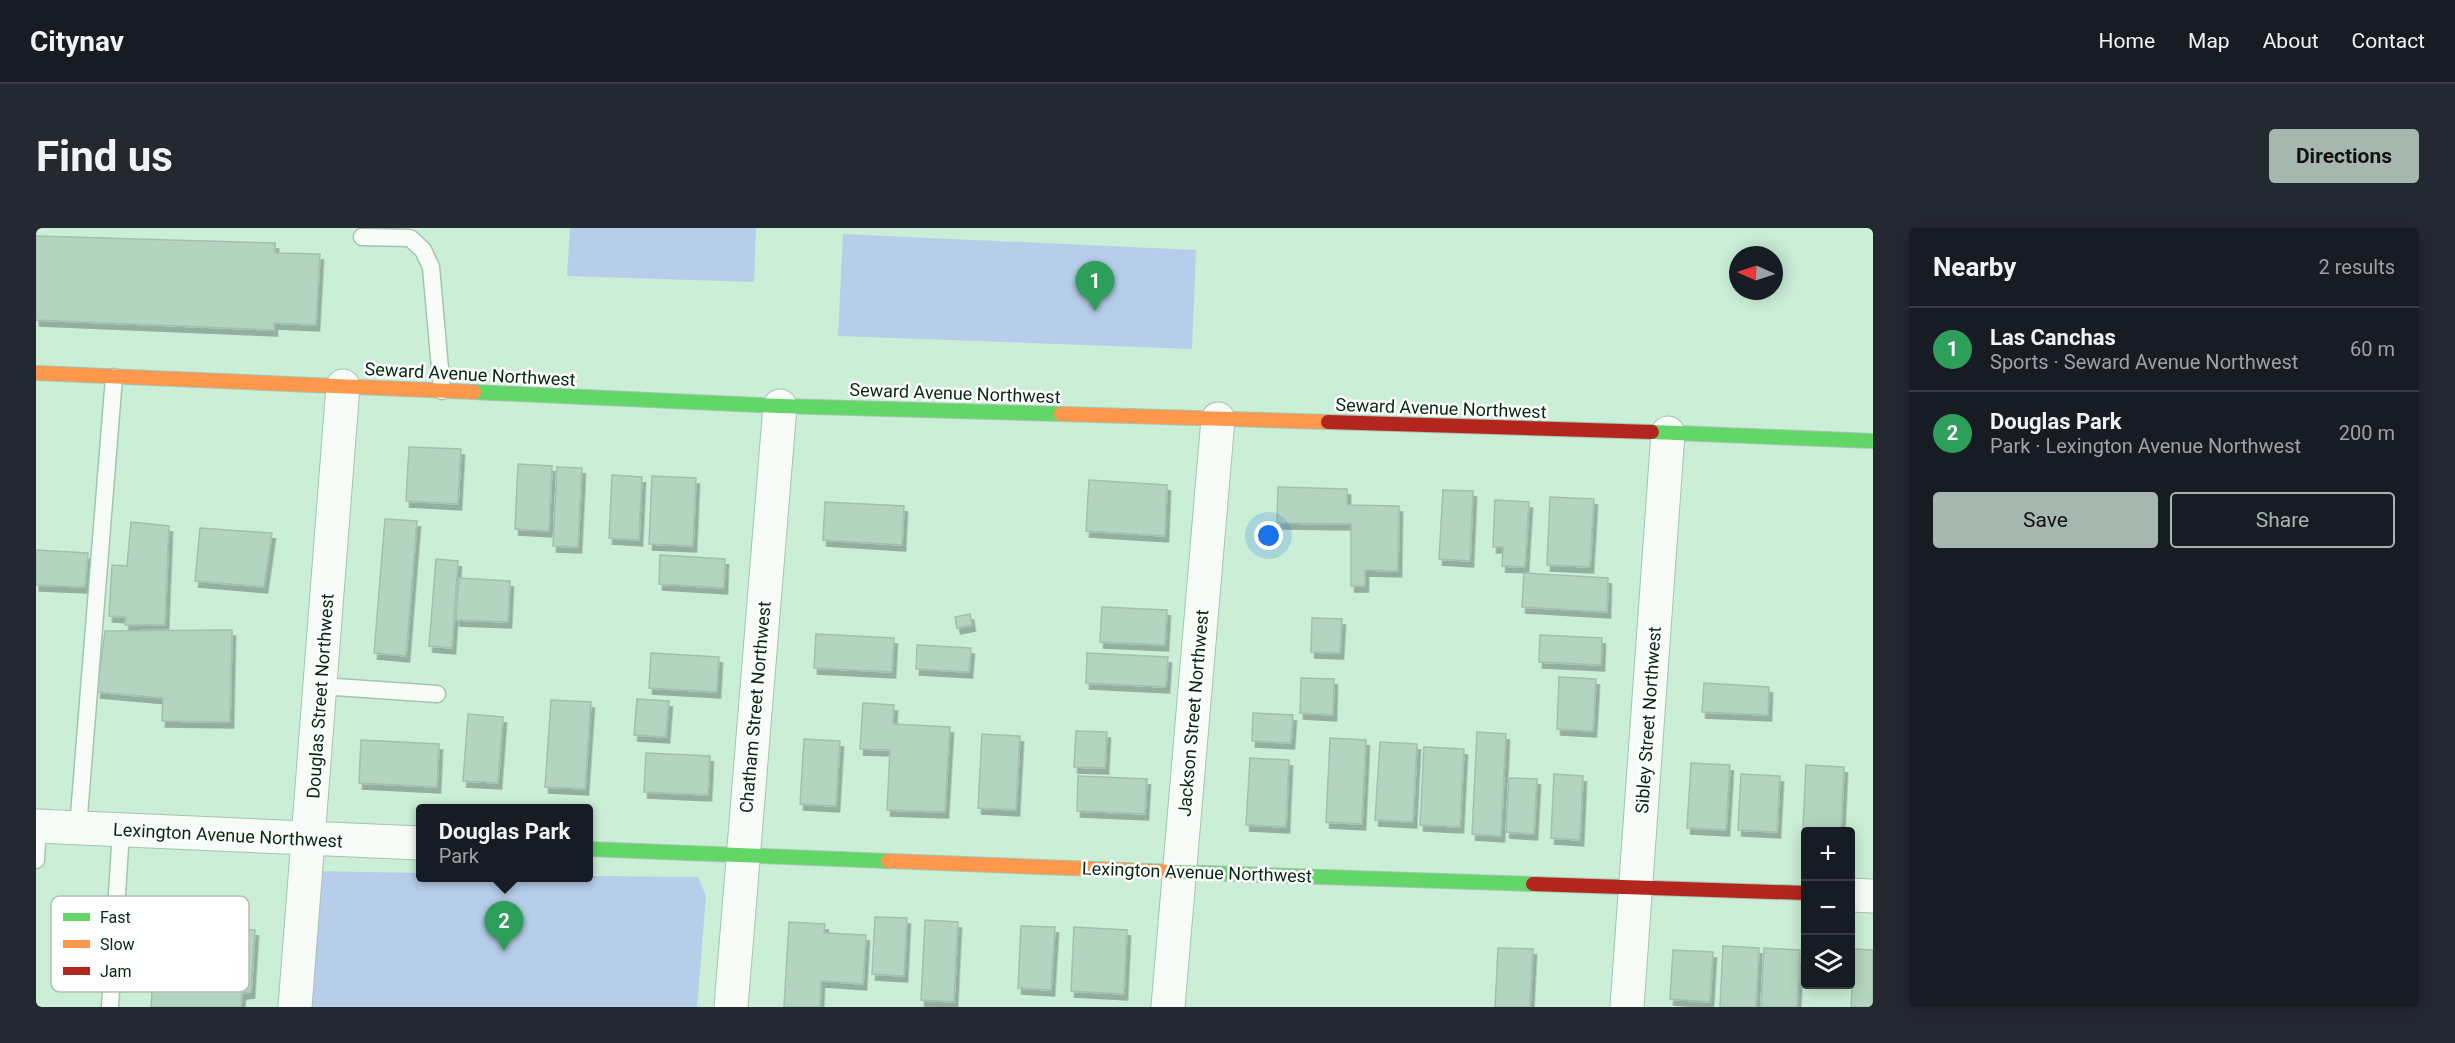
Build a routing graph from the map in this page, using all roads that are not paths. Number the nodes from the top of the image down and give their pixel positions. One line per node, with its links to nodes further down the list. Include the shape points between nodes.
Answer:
1 (362, 237): 5 (lane, via 410,238 423,250 432,267)
2 (36, 373): 3 (street, Seward Avenue Northwest)
3 (114, 377): 4 (street, Seward Avenue Northwest); 13 (lane)
4 (343, 386): 5 (street, Seward Avenue Northwest); 10 (street, Douglas Street Northwest)
5 (442, 391): 6 (street, Seward Avenue Northwest)
6 (780, 406): 7 (street, Seward Avenue Northwest); 18 (street, Chatham Street Northwest)
7 (1218, 419): 8 (street, Seward Avenue Northwest); 20 (street, Jackson Street Northwest)
8 (1668, 433): 9 (street, Seward Avenue Northwest); 21 (street, Sibley Street Northwest)
9 (1873, 441)
10 (321, 686): 11 (lane); 15 (street, Douglas Street Northwest)
11 (437, 694)
12 (37, 826): 13 (street, Lexington Avenue Northwest); 19 (lane)
13 (78, 828): 14 (street, Lexington Avenue Northwest)
14 (121, 830): 15 (street, Lexington Avenue Northwest); 24 (lane)
15 (309, 839): 16 (street, Lexington Avenue Northwest); 28 (street, Douglas Street Northwest)
16 (416, 843)
17 (593, 849): 18 (street, Lexington Avenue Northwest)
18 (743, 855): 20 (street, Lexington Avenue Northwest); 29 (street, Chatham Street Northwest)
19 (36, 860)
20 (1179, 872): 21 (street, Lexington Avenue Northwest); 30 (street, Jackson Street Northwest)
21 (1636, 886): 22 (street, Lexington Avenue Northwest); 31 (street, Sibley Street Northwest)
22 (1801, 893)
23 (1855, 895): 25 (street)
24 (117, 896)
25 (1873, 896)
26 (111, 992): 27 (lane)
27 (110, 1007)
28 (295, 1007)
29 (731, 1007)
30 (1168, 1007)
31 (1626, 1007)

